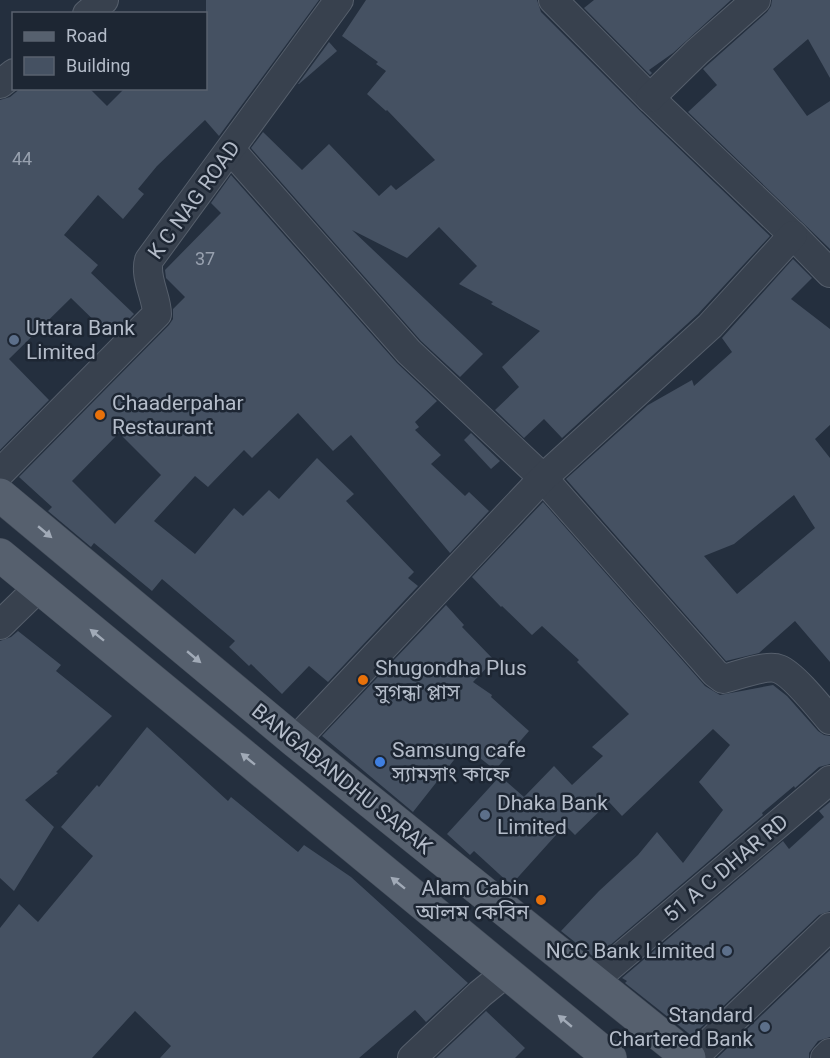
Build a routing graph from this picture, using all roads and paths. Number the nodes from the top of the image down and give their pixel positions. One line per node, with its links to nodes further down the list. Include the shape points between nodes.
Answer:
1 (104, 0): 5 (street)
2 (339, 0): 9 (street, K C NAG ROAD)
3 (553, 0): 8 (street)
4 (756, 0): 8 (street)
5 (89, 12)
6 (12, 75): 7 (street)
7 (0, 84)
8 (650, 98): 10 (street)
9 (231, 150): 12 (street, K C NAG ROAD, via 149,260 147,267 157,314); 13 (street, via 409,352)
10 (793, 235): 11 (street); 13 (street, via 710,326)
11 (829, 268)
12 (0, 473)
13 (543, 478): 18 (street, via 723,679 766,668 779,669 802,687); 19 (street)
14 (0, 495): 19 (main road, BANGABANDHU SARAK, one-way to 19)
15 (0, 555): 16 (main road, BANGABANDHU SARAK)
16 (39, 587): 17 (street); 22 (main road, BANGABANDHU SARAK, one-way to 16)
17 (0, 625)
18 (830, 720)
19 (295, 741): 23 (main road, BANGABANDHU SARAK)
20 (830, 780): 23 (street, 51 A C DHAR RD)
21 (830, 927): 28 (street)
22 (507, 972): 25 (street); 26 (main road, BANGABANDHU SARAK, one-way to 22)
23 (594, 980): 27 (main road, BANGABANDHU SARAK)
24 (830, 1053): 29 (street)
25 (412, 1058)
26 (610, 1058)
27 (688, 1058)
28 (693, 1058)
29 (825, 1058)

